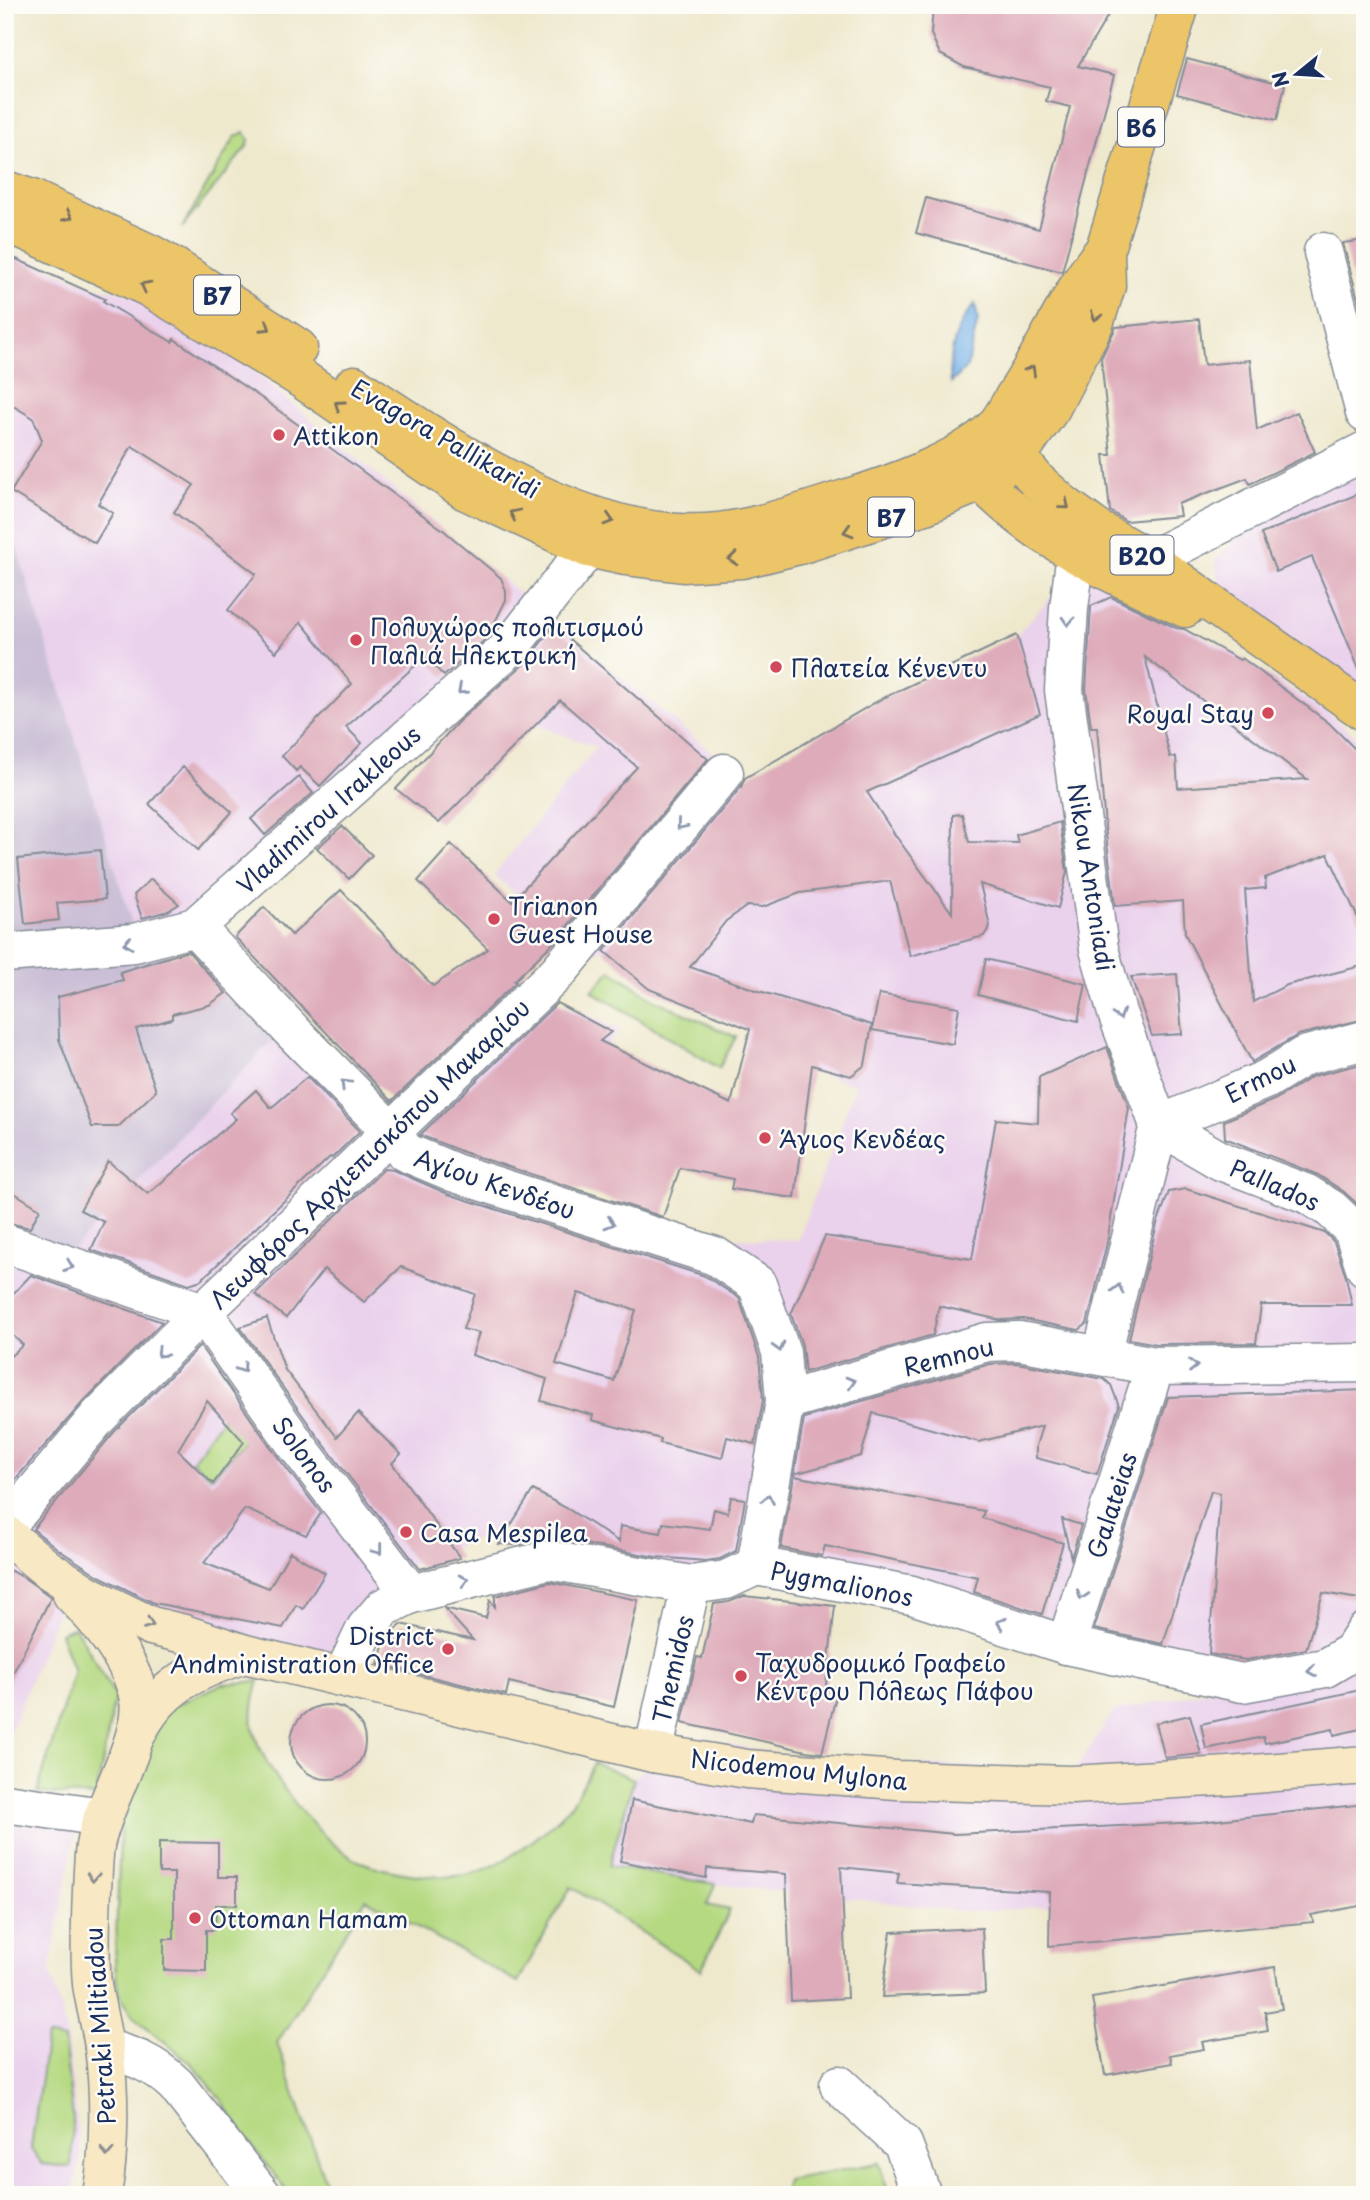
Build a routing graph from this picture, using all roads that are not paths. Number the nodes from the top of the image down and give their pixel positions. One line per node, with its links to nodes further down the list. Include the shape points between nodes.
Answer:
1 (1180, 5): 6 (main road, B6, via 1105,250 1087,271 1030,372)
2 (5, 190): 8 (main road, Evagora Pallikaridi / B7, one-way to 8, via 174,267 483,464 546,497 631,527 706,533 746,527)
3 (5, 225): 9 (main road, Evagora Pallikaridi / B7, one-way to 3, via 466,491 299,377 146,286)
4 (1323, 252): 5 (street)
5 (1365, 413)
6 (1006, 442): 8 (main road, Evagora Pallikaridi / B7); 11 (main road, B20, one-way to 11, via 1037,481 1063,504)
7 (1365, 451): 11 (street)
8 (970, 468): 9 (main road, Evagora Pallikaridi / B7, one-way to 9, via 925,505 742,559 683,563); 10 (main road, B20, via 1013,512)
9 (588, 548): 15 (street, Vladimirou Irakleous, one-way to 15, via 510,647)
10 (1076, 553): 12 (main road, B20); 18 (street, Nikou Antoniadi, one-way to 18, via 1064,690 1099,949)
11 (1150, 560): 12 (main road, B20)
12 (1272, 648): 13 (main road, B20)
13 (1365, 712)
14 (724, 773): 19 (street, Λεωφόρος Αρχιεπισκόπου Μακαρίου, one-way to 19, via 558,972)
15 (195, 927): 16 (street, Vladimirou Irakleous, one-way to 16, via 134,943); 19 (street, Αγίου Κενδέου, one-way to 15)
16 (5, 953)
17 (1365, 1040): 18 (street, Ermou, via 1304,1056 1267,1079)
18 (1158, 1125): 21 (street, Pallados, via 1221,1161 1307,1194 1331,1209 1353,1230); 23 (street, one-way to 18)
19 (393, 1133): 22 (street, Λεωφόρος Αρχιεπισκόπου Μακαρίου); 26 (street, Αγίου Κενδέου, one-way to 26, via 405,1152 455,1173 715,1256 757,1284 781,1352)
20 (8, 1247): 22 (street, one-way to 22)
21 (1365, 1267)
22 (202, 1312): 27 (street, Λεωφόρος Αρχιεπισκόπου Μακαρίου, one-way to 27, via 99,1416); 32 (street, Solonos, one-way to 32)
23 (1102, 1355): 25 (street, Remnou); 26 (street, Remnou, one-way to 23, via 988,1342 1018,1341)
24 (1365, 1363): 25 (street, Remnou, one-way to 24)
25 (1155, 1366): 34 (street, Galateias, one-way to 34)
26 (785, 1401): 29 (street, one-way to 26)
27 (5, 1527)
28 (5, 1534): 30 (main road)
29 (756, 1566): 31 (street, Pygmalionos, via 726,1580); 34 (street, Pygmalionos, one-way to 29, via 912,1595)
30 (46, 1568): 35 (main road, Nicodemou Mylona, one-way to 35, via 151,1626); 37 (main road, Petraki Miltiadou, via 91,1613 135,1680 140,1704)
31 (691, 1584): 32 (street, Pygmalionos, one-way to 31, via 548,1560); 38 (street, Themidos)
32 (411, 1594): 36 (street, Pygmalionos, via 383,1608 366,1628)
33 (1365, 1632): 34 (street, Pygmalionos, one-way to 34, via 1352,1652 1325,1668 1242,1684)
34 (1066, 1644)
35 (245, 1654): 36 (main road, Nicodemou Mylona); 37 (main road, via 202,1669 163,1693 146,1713)
36 (343, 1676): 38 (main road, Nicodemou Mylona)
37 (133, 1742): 41 (main road, Petraki Miltiadou)
38 (653, 1753): 39 (main road, Nicodemou Mylona, via 747,1769 897,1780 1072,1785)
39 (1365, 1765)
40 (5, 1803): 41 (street)
41 (103, 1816): 42 (main road, Petraki Miltiadou, one-way to 42, via 95,1847 90,1929 92,1984)
42 (104, 2048): 44 (main road, Petraki Miltiadou, one-way to 44, via 107,2136); 45 (street, via 141,2058 160,2070)
43 (839, 2085): 46 (street, via 903,2144)
44 (102, 2195)
45 (262, 2195)
46 (922, 2195)

